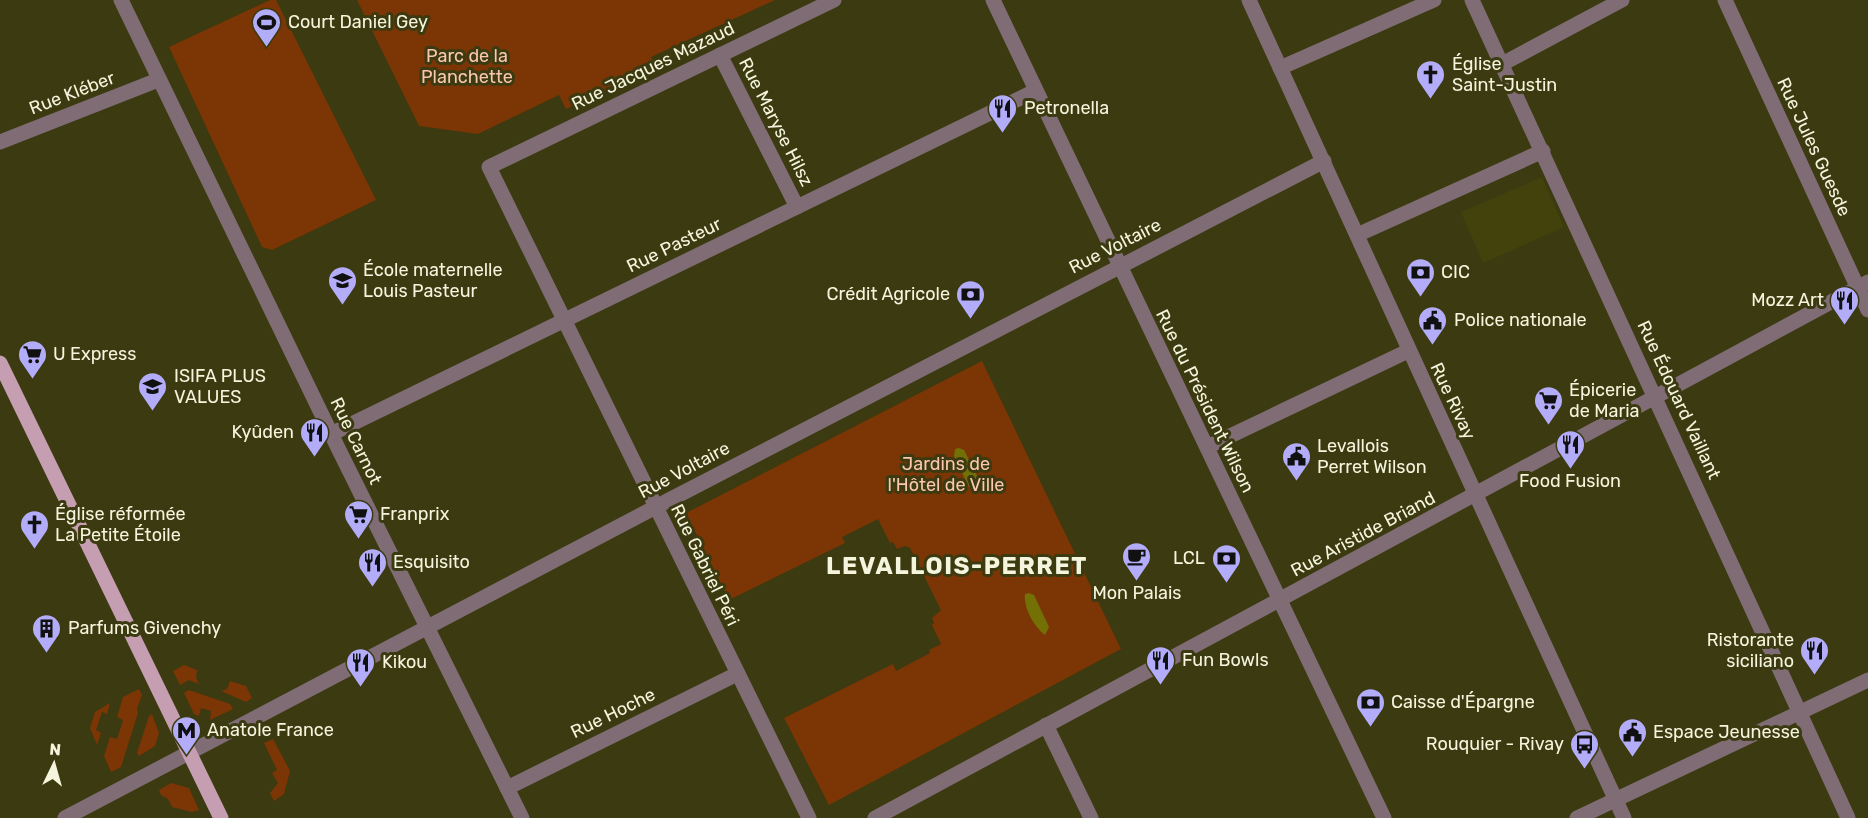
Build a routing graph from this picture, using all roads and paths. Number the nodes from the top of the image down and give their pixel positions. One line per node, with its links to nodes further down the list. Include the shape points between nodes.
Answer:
1 (122, 0): 12 (street, Rue Carnot)
2 (834, 0): 9 (street, Rue Jacques Mazaud)
3 (993, 0): 13 (street, Rue du Président Wilson)
4 (1249, 0): 11 (street, Rue Rivay)
5 (1434, 0): 11 (street)
6 (1472, 0): 10 (street, Rue Édouard Vaillant)
7 (1623, 0): 10 (street)
8 (1725, 0): 21 (street, Rue Jules Guesde)
9 (720, 55): 17 (street, Rue Jacques Mazaud); 18 (street, Rue Maryse Hilsz)
10 (1502, 64): 15 (street, Rue Édouard Vaillant)
11 (1280, 68): 16 (street, Rue Rivay)
12 (158, 80): 14 (street, Rue Kléber); 27 (street, Rue Carnot)
13 (1035, 91): 18 (street, Rue Pasteur); 20 (street, Rue du Président Wilson)
14 (0, 142)
15 (1543, 151): 19 (street); 26 (street, Rue Édouard Vaillant)
16 (1324, 161): 19 (street, Rue Rivay); 20 (street, Rue Voltaire)
17 (489, 167): 23 (street, Rue Gabriel Péri)
18 (797, 207): 23 (street, Rue Pasteur)
19 (1357, 235): 24 (street, Rue Rivay)
20 (1119, 266): 28 (street, Rue du Président Wilson); 30 (street, Rue Voltaire)
21 (1863, 285): 22 (street, Rue Jules Guesde); 26 (street, Rue Aristide Briand)
22 (1868, 310)
23 (563, 321): 27 (street, Rue Pasteur); 30 (street, Rue Gabriel Péri)
24 (1408, 351): 28 (street); 29 (street, Rue Rivay)
25 (0, 363): 37 (main road)
26 (1655, 396): 29 (street, Rue Aristide Briand); 35 (street, Rue Édouard Vaillant)
27 (331, 434): 32 (street, Rue Carnot)
28 (1207, 447): 31 (street, Rue du Président Wilson)
29 (1475, 495): 31 (street, Rue Aristide Briand); 39 (street, Rue Rivay)
30 (656, 507): 32 (street, Rue Voltaire); 33 (street, Rue Gabriel Péri)
31 (1281, 600): 36 (street, Rue Aristide Briand); 46 (street, Rue du Président Wilson)
32 (428, 627): 37 (street, Rue Voltaire); 38 (street, Rue Carnot)
33 (737, 674): 38 (street, Rue Hoche); 43 (street, Rue Gabriel Péri)
34 (1868, 680): 35 (street)
35 (1800, 712): 39 (street); 49 (street, Rue Édouard Vaillant)
36 (1047, 725): 44 (street, Rue Aristide Briand); 45 (street)
37 (191, 752): 40 (street, Rue Voltaire); 41 (main road)
38 (507, 788): 42 (street, Rue Carnot)
39 (1616, 800): 47 (street); 48 (street, Rue Rivay)
40 (65, 818)
41 (221, 818)
42 (522, 818)
43 (809, 818)
44 (875, 818)
45 (1092, 818)
46 (1384, 818)
47 (1577, 818)
48 (1624, 818)
49 (1848, 818)

